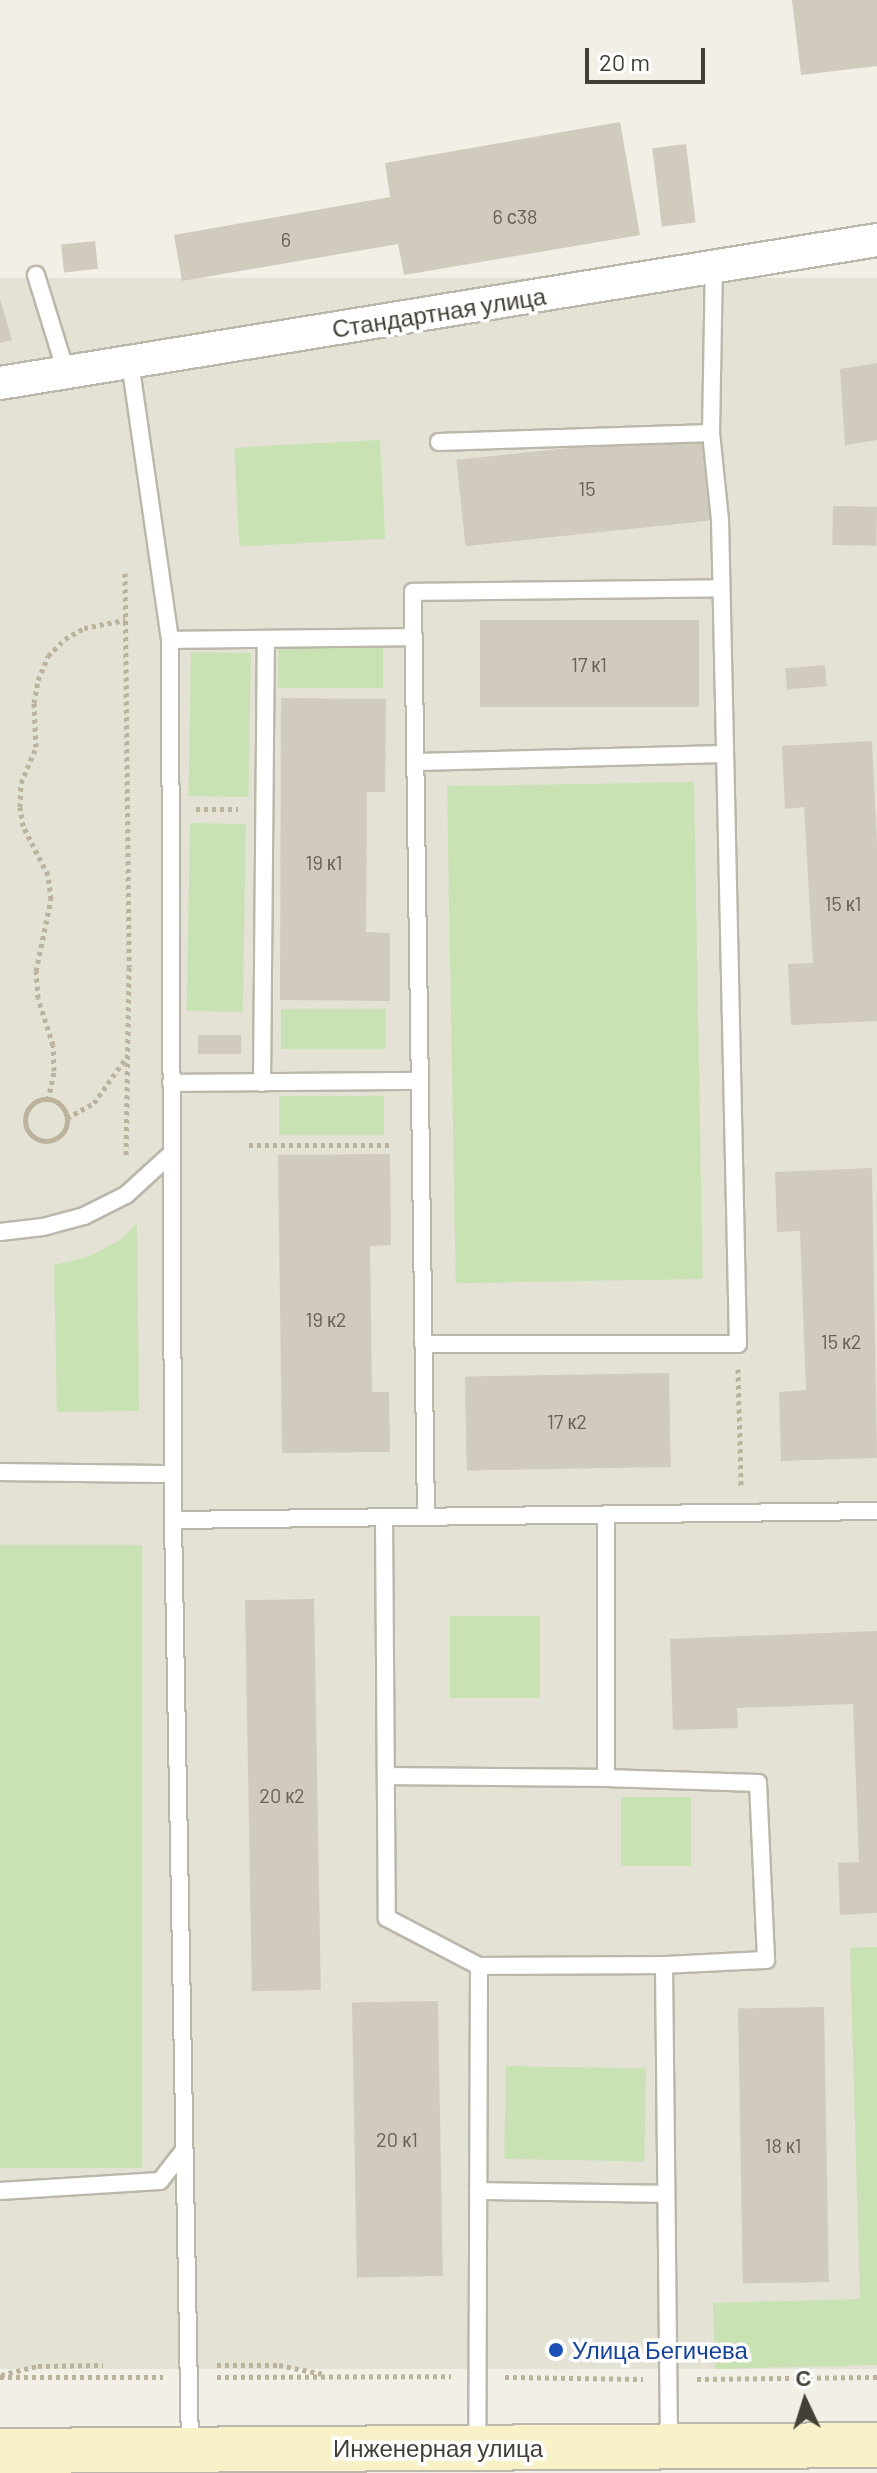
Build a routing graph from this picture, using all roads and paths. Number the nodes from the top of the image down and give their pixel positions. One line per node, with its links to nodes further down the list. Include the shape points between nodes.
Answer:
1 (877, 240): 2 (street, Стандартная улица)
2 (714, 266): 4 (street, Стандартная улица); 7 (lane)
3 (36, 275): 5 (lane)
4 (130, 362): 5 (street, Стандартная улица); 14 (lane)
5 (66, 372): 6 (street, Стандартная улица)
6 (0, 383)
7 (711, 433): 8 (lane); 10 (lane)
8 (439, 442)
9 (125, 573): 11 (path)
10 (721, 588): 12 (lane, via 413,592); 15 (lane)
11 (125, 620): 19 (path); 23 (path, via 84,628 48,656 38,680 36,747 21,783 23,826 48,875 51,899 36,971 38,998 53,1045)
12 (414, 637): 13 (lane); 16 (lane)
13 (266, 639): 14 (lane); 18 (lane)
14 (170, 640): 17 (lane)
15 (725, 754): 16 (lane); 31 (lane)
16 (416, 762): 20 (lane)
17 (170, 809): 18 (path); 21 (lane)
18 (263, 809): 22 (lane)
19 (128, 1055): 24 (path, via 94,1103); 28 (path)
20 (420, 1081): 22 (lane); 25 (lane)
21 (171, 1083): 22 (lane); 27 (lane)
22 (262, 1083)
23 (48, 1100): 24 (path, via 61,1105); 24 (path, via 35,1103 26,1113 33,1137 59,1137)
24 (67, 1118)
25 (420, 1144): 26 (path); 30 (lane)
26 (249, 1145)
27 (172, 1153): 28 (lane); 33 (lane)
28 (126, 1195): 29 (lane, via 84,1216)
29 (0, 1232)
30 (423, 1344): 31 (lane); 38 (lane)
31 (738, 1344): 35 (path)
32 (0, 1472): 33 (lane)
33 (173, 1474): 39 (lane)
34 (877, 1511): 35 (lane)
35 (741, 1512): 36 (lane)
36 (606, 1514): 38 (lane); 41 (lane)
37 (384, 1517): 38 (lane); 39 (lane); 40 (lane)
38 (426, 1517)
39 (173, 1520): 44 (lane)
40 (386, 1776): 41 (lane); 43 (lane, via 387,1918)
41 (606, 1778): 42 (lane, via 758,1783 766,1960)
42 (664, 1965): 43 (lane); 47 (lane)
43 (479, 1966): 46 (lane)
44 (184, 2150): 45 (lane, via 160,2181); 53 (lane)
45 (0, 2191)
46 (478, 2191): 47 (lane); 52 (lane)
47 (666, 2194): 55 (lane)
48 (103, 2365): 50 (path, via 38,2366)
49 (217, 2365): 51 (path, via 279,2365)
50 (0, 2376): 53 (path)
51 (338, 2376): 52 (path); 53 (path)
52 (477, 2376): 55 (path); 57 (lane)
53 (189, 2377): 58 (lane)
54 (877, 2377): 55 (path)
55 (669, 2379): 60 (lane)
56 (877, 2445): 60 (main road, Инженерная улица)
57 (477, 2448): 58 (main road, Инженерная улица, via 249,2455); 60 (main road, Инженерная улица)
58 (190, 2450): 61 (main road, Инженерная улица)
59 (0, 2451): 61 (main road, Инженерная улица)
60 (649, 2451)
61 (52, 2462)

